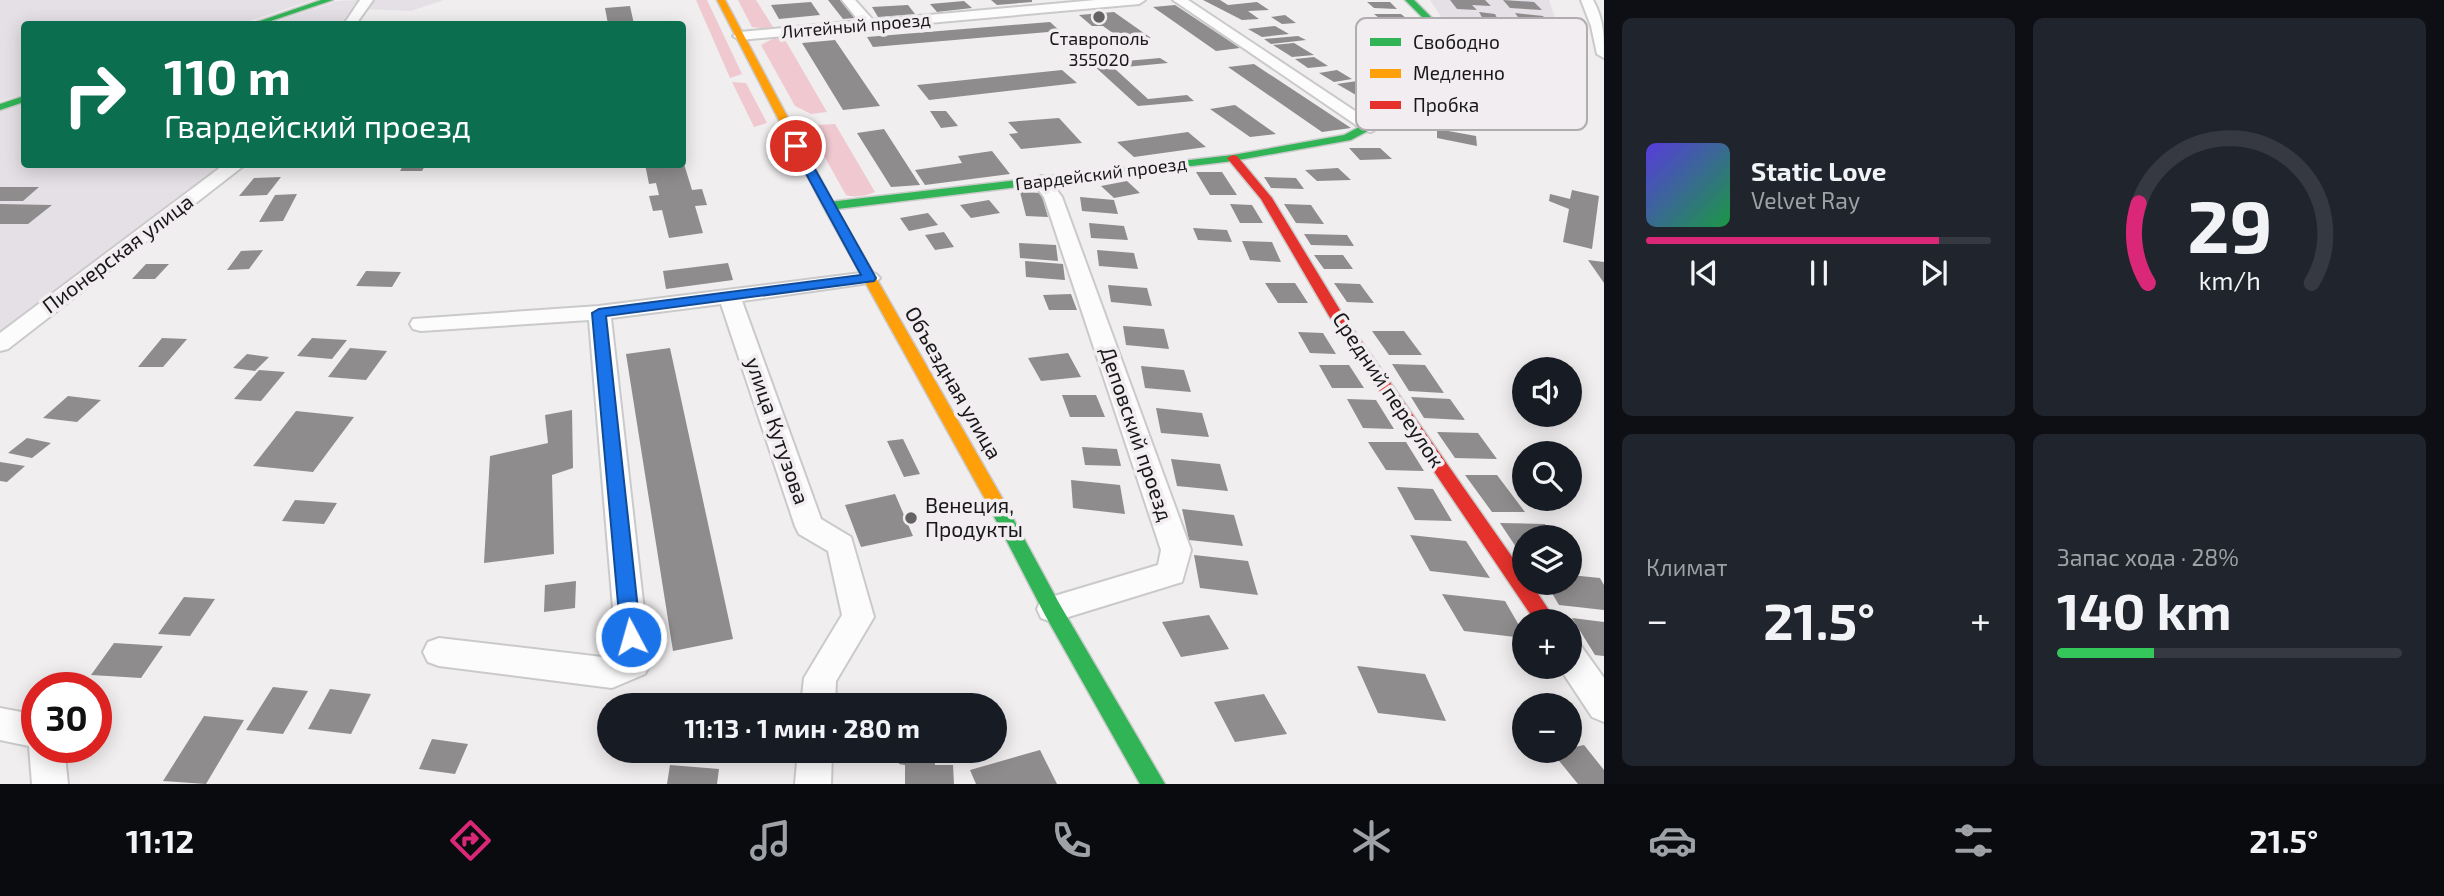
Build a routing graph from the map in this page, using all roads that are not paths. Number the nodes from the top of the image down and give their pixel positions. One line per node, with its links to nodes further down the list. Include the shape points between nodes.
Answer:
1 (329, 0): 10 (street)
2 (368, 0): 11 (street)
3 (721, 0): 13 (street, Объездная улица)
4 (848, 0): 12 (street)
5 (1139, 0): 12 (street, Литейный проезд)
6 (1179, 0): 18 (street)
7 (1409, 0): 9 (street, Гвардейский проезд)
8 (1587, 0): 14 (street, via 1596,30)
9 (1428, 18)
10 (264, 21)
11 (351, 21)
12 (869, 24): 13 (street, Литейный проезд)
13 (740, 36): 23 (street, Объездная улица)
14 (1603, 36): 15 (street)
15 (1604, 54)
16 (21, 100): 17 (street)
17 (0, 107)
18 (1356, 117)
19 (1364, 130): 20 (street, Гвардейский проезд, via 1347,138)
20 (1233, 158): 22 (street, Гвардейский проезд); 30 (street, Средний переулок, via 1266,198 1336,316)
21 (232, 168): 28 (street, Пионерская улица)
22 (1041, 181): 23 (street, Гвардейский проезд); 29 (street, Деповский проезд, via 1053,197 1176,550 1171,573)
23 (829, 206): 24 (street, Объездная улица)
24 (870, 278): 25 (street); 29 (street, Объездная улица)
25 (730, 297): 26 (street); 33 (street, улица Кутузова, via 810,526 841,545 858,617 820,678)
26 (599, 313): 27 (street); 31 (street, via 634,664 612,674)
27 (421, 324)
28 (0, 344)
29 (1052, 609): 41 (street, Объездная улица)
30 (1538, 609)
31 (439, 652)
32 (1582, 674): 34 (street)
33 (819, 693)
34 (1604, 706)
35 (0, 724): 36 (street)
36 (21, 728)
37 (48, 763): 39 (street)
38 (814, 763): 40 (street)
39 (50, 784)
40 (813, 784)
41 (1153, 784)

